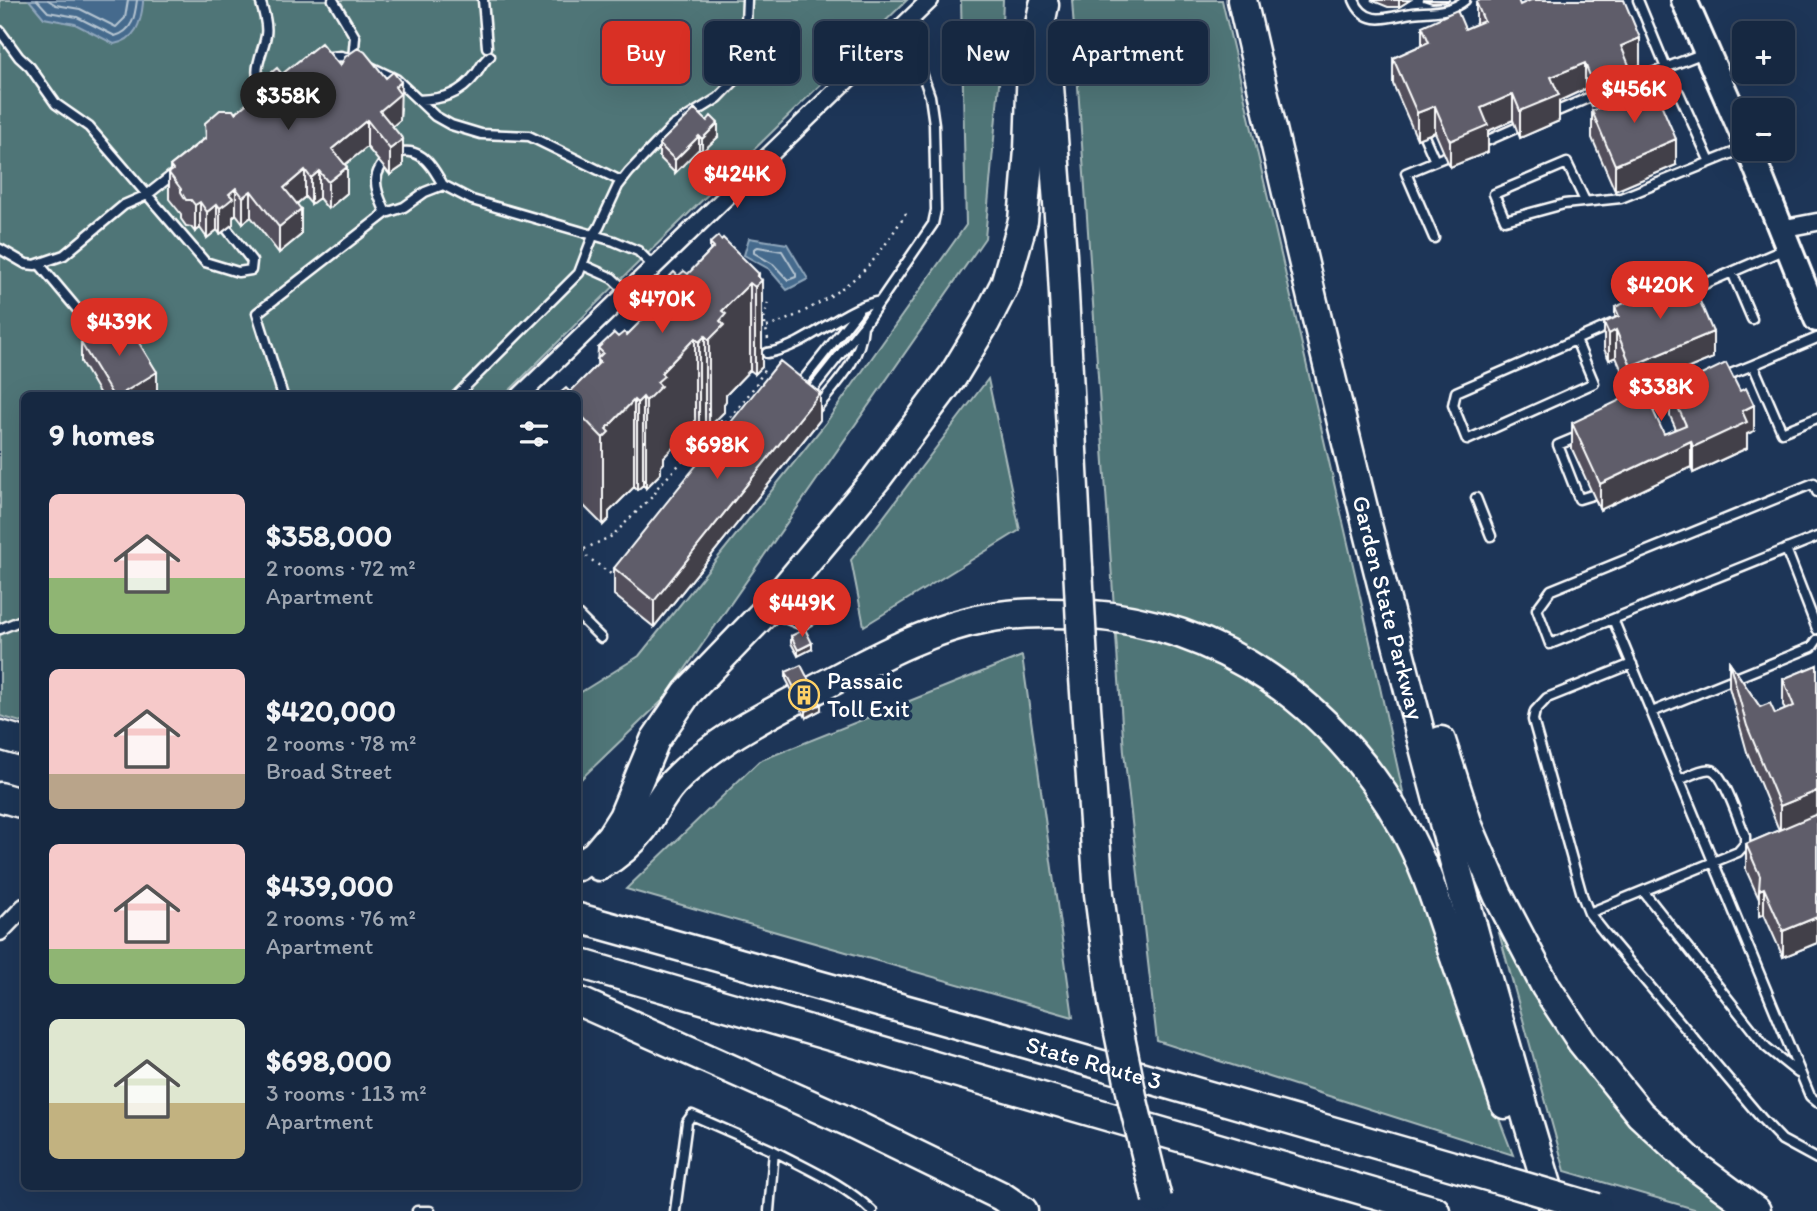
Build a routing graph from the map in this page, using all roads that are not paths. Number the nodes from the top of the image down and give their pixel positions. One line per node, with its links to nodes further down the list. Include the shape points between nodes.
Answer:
1 (260, 0): 24 (lane, via 267,34 257,73 260,85 273,88)
2 (334, 0): 17 (lane, via 355,37)
3 (483, 0): 14 (lane)
4 (747, 0): 38 (lane, via 744,71 718,98 673,126)
5 (930, 0): 12 (street)
6 (1242, 0): 86 (highway, Garden State Parkway)
7 (1354, 0): 8 (lane, via 1368,15 1386,20 1411,13 1437,13)
8 (1465, 0)
9 (1637, 0): 19 (lane)
10 (1684, 0): 15 (main road)
11 (1044, 2): 90 (highway, via 1032,63 1023,221 1005,284 953,376); 121 (highway, bridge, via 1099,894 1114,1003)
12 (908, 21)
13 (0, 31): 40 (lane, via 56,104 89,127)
14 (487, 47)
15 (1707, 52): 19 (lane); 27 (main road)
16 (490, 56): 26 (lane, via 457,92)
17 (353, 59): 18 (lane, via 328,56); 26 (lane, via 396,79)
18 (315, 60)
19 (1666, 68): 20 (lane)
20 (1626, 83)
21 (842, 84): 51 (street)
22 (926, 84): 55 (lane, via 934,124 936,210 933,223)
23 (1679, 93): 36 (lane)
24 (261, 96)
25 (1588, 98): 28 (lane)
26 (418, 100): 38 (lane, via 435,116 469,132 529,136)
27 (1732, 109)
28 (1555, 112)
29 (1516, 128): 31 (lane)
30 (1424, 136): 34 (lane)
31 (1484, 142)
32 (1732, 154): 36 (lane)
33 (1445, 157): 34 (lane)
34 (1435, 161): 46 (lane, via 1406,173)
35 (1752, 161): 47 (main road)
36 (1710, 162): 41 (lane, via 1621,198)
37 (180, 169): 40 (lane)
38 (621, 181): 45 (lane)
39 (443, 185): 42 (lane); 42 (lane, via 418,154 396,153 379,167 376,179); 45 (lane, via 472,200)
40 (147, 195): 44 (lane, via 205,262 239,272 251,270 252,261); 49 (lane, via 124,205 64,255)
41 (1585, 201): 41 (lane, via 1505,220 1494,194 1567,163)
42 (386, 213): 71 (lane, via 257,313)
43 (1817, 222): 47 (street)
44 (227, 229)
45 (593, 236): 50 (lane); 51 (lane, via 638,251)
46 (1434, 238)
47 (1784, 238): 52 (lane); 60 (main road)
48 (0, 249): 49 (lane, via 26,264)
49 (40, 265): 57 (lane)
50 (583, 265): 53 (lane); 72 (lane)
51 (653, 266): 53 (street)
52 (1732, 272): 54 (lane); 59 (lane)
53 (631, 286): 62 (lane, via 647,315); 73 (street)
54 (1684, 293)
55 (880, 301): 56 (lane); 61 (lane)
56 (864, 304): 67 (lane, via 784,350); 74 (lane)
57 (82, 315): 64 (lane); 66 (lane)
58 (1624, 319): 65 (lane)
59 (1752, 319)
60 (1817, 319)
61 (863, 326): 75 (lane); 77 (lane, via 853,361)
62 (649, 335)
63 (1817, 338): 68 (lane)
64 (110, 340)
65 (1576, 340): 65 (lane, via 1456,392 1453,405 1467,440 1594,383)
66 (91, 351)
67 (767, 353)
68 (1753, 365): 69 (lane); 78 (lane, via 1782,432)
69 (1715, 380)
70 (1690, 390): 76 (lane)
71 (282, 392)
72 (460, 392)
73 (524, 392)
74 (791, 396)
75 (801, 404)
76 (1639, 412)
77 (811, 415)
78 (1817, 418)
79 (1592, 430): 81 (lane, via 1558,445)
80 (1577, 457): 81 (lane)
81 (1564, 462): 83 (lane, via 1579,499)
82 (1817, 492): 92 (lane, via 1814,484 1551,590 1538,609 1550,644)
83 (1592, 495)
84 (1476, 498): 85 (lane)
85 (1491, 536)
86 (1370, 537): 131 (highway, Garden State Parkway, via 1447,832); 132 (highway, via 1484,864 1546,986 1600,1066 1640,1114 1698,1168)
87 (1817, 537): 88 (lane)
88 (1786, 549): 92 (lane); 95 (lane)
89 (833, 607): 90 (lane, via 802,625)
90 (766, 611): 108 (highway, via 687,692 654,740 611,836)
91 (581, 618): 96 (lane)
92 (1613, 619): 98 (lane)
93 (21, 620): 94 (lane)
94 (0, 629)
95 (1817, 629)
96 (601, 638)
97 (1817, 640): 99 (lane, via 1812,647)
98 (1632, 664): 99 (lane); 111 (lane, via 1547,698 1533,720)
99 (1652, 712): 104 (lane)
100 (0, 735): 101 (highway)
101 (21, 741)
102 (0, 754): 103 (highway)
103 (21, 760)
104 (1679, 780): 107 (lane); 107 (lane, via 1714,770 1745,836 1738,852)
105 (0, 797): 106 (highway)
106 (21, 803)
107 (1713, 862): 110 (lane); 117 (lane)
108 (581, 864)
109 (581, 871): 130 (highway, via 606,862 634,839 671,786 713,747 909,643 985,618 1042,612 1117,616 1178,631 1268,677 1306,705 1345,744 1381,791 1403,826 1439,911 1508,1113)
110 (1643, 891): 111 (lane); 117 (lane, via 1766,1047)
111 (1589, 913): 120 (lane, via 1762,1119 1782,1140)
112 (21, 918): 114 (street)
113 (581, 919): 122 (highway, State Route 3, bridge)
114 (0, 932)
115 (581, 964): 129 (highway, State Route 3)
116 (581, 1002): 128 (highway, via 847,1121)
117 (1801, 1075): 118 (lane)
118 (1817, 1102)
119 (774, 1151): 125 (lane, via 692,1115 687,1122); 126 (lane); 127 (lane, via 855,1194)
120 (1817, 1159)
121 (1159, 1205)
122 (1602, 1210)
123 (417, 1211): 124 (lane)
124 (430, 1211)
125 (675, 1211)
126 (769, 1211)
127 (872, 1211)
128 (1023, 1211)
129 (1435, 1211)
130 (1548, 1211)
131 (1555, 1211)
132 (1756, 1211)

